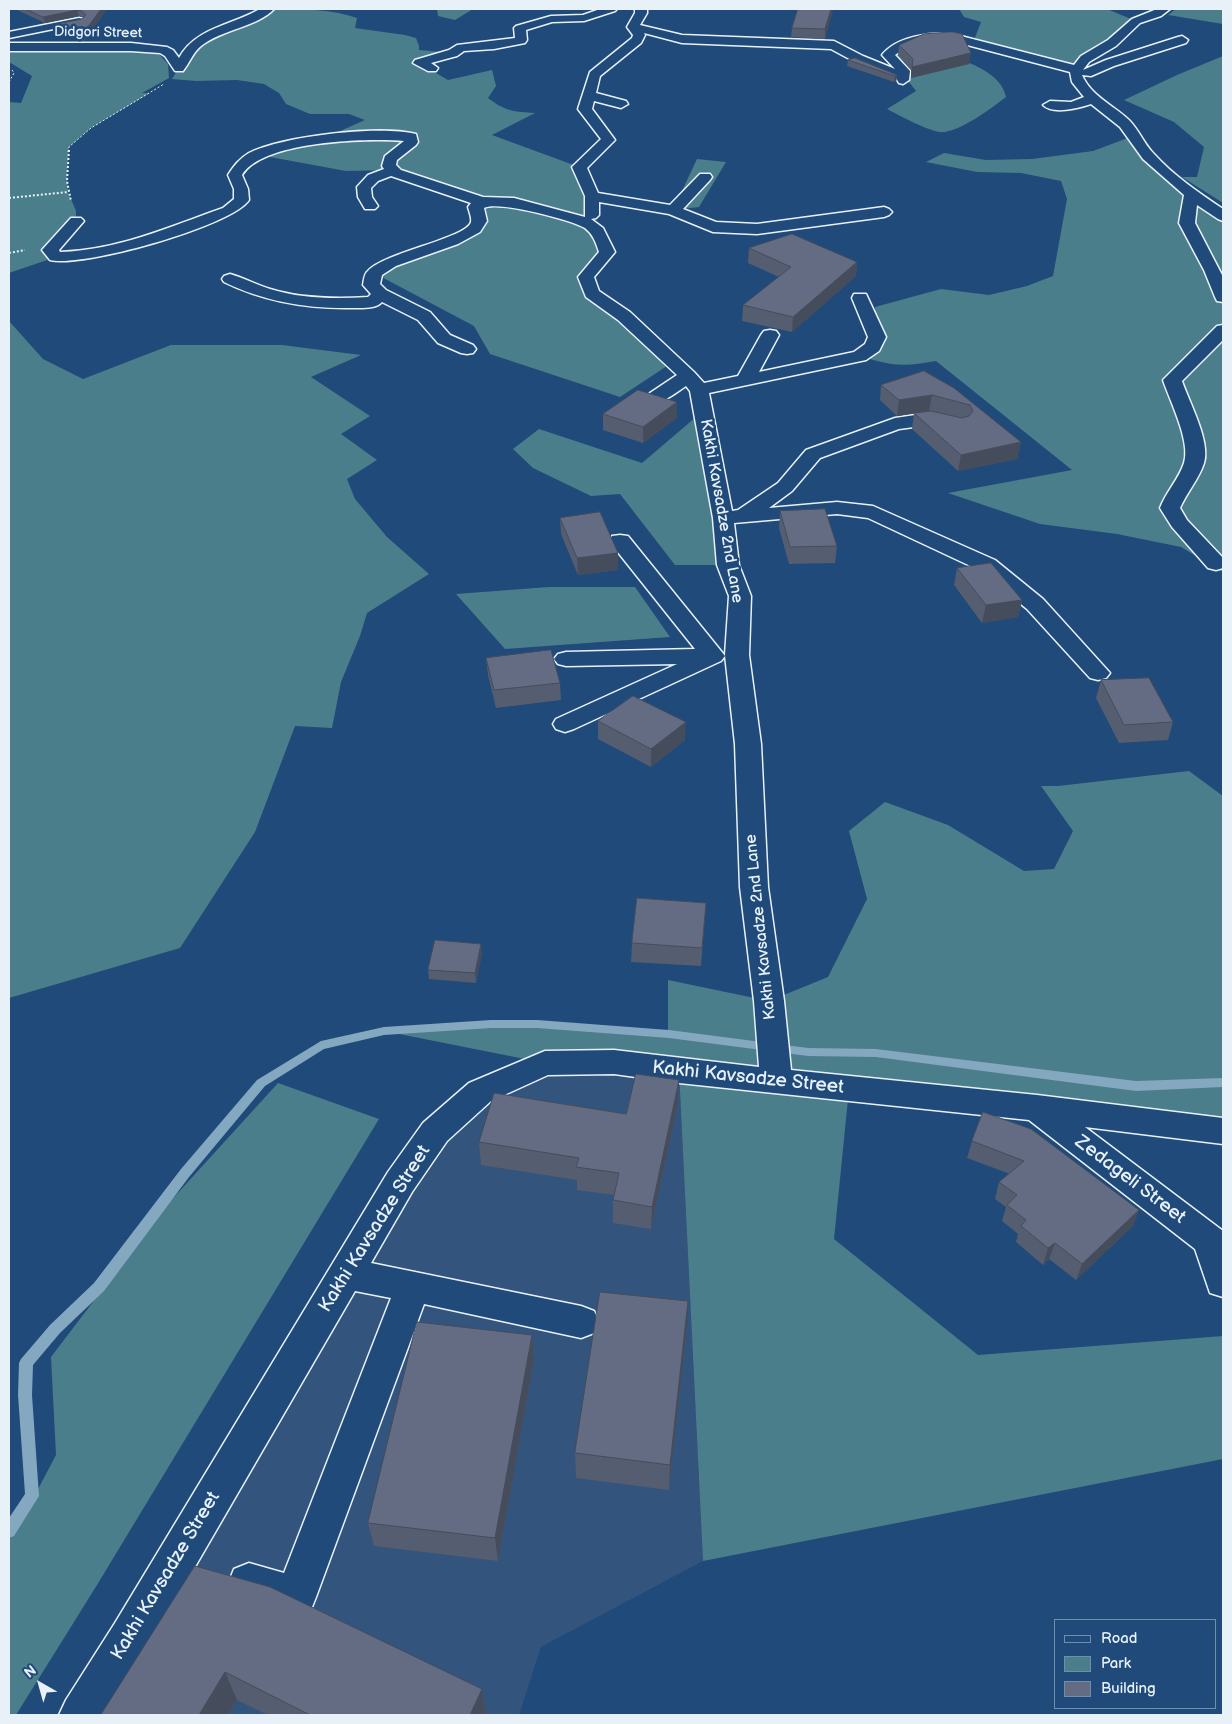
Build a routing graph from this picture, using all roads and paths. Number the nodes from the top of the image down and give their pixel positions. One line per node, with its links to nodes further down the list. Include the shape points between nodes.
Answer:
1 (268, 9): 6 (street)
2 (611, 9): 5 (street, via 584,18)
3 (640, 9): 9 (street, via 641,13)
4 (1164, 9): 23 (street, via 1136,21 1112,43 1085,59)
5 (569, 13): 22 (street, via 520,28 521,40 461,48 419,63)
6 (250, 14): 21 (street, via 203,39 190,50)
7 (79, 21): 10 (street)
8 (930, 24): 12 (street)
9 (632, 27): 11 (street); 25 (street, via 639,35 637,40 594,75)
10 (9, 36)
11 (667, 36): 15 (street); 19 (street)
12 (937, 36): 15 (street, via 901,46 888,55 904,71 903,78 834,46); 23 (street)
13 (63, 38): 18 (street)
14 (774, 38): 15 (street)
15 (735, 40)
16 (1182, 40): 23 (street)
17 (9, 47): 18 (street, Didgori Street)
18 (24, 47): 21 (street, Didgori Street, via 168,47)
19 (674, 47)
20 (9, 66): 24 (path, via 14,73)
21 (179, 68): 33 (path, via 172,79 91,128 69,147)
22 (432, 68)
23 (1076, 74): 26 (street)
24 (9, 82)
25 (588, 95): 27 (street); 35 (street, via 585,109 608,140 579,166)
26 (1092, 99): 28 (street, via 1072,106); 31 (street, via 1125,125)
27 (621, 104)
28 (1050, 105)
29 (1159, 148): 31 (street)
30 (393, 170): 37 (street); 38 (street, via 373,178 364,187); 42 (street, via 389,166 390,159 411,142 410,137 391,134 322,140 259,155 242,165 235,175 242,200 228,211 100,254 56,257 50,250)
31 (1166, 175): 34 (street)
32 (705, 177): 39 (street)
33 (68, 192): 36 (path); 42 (path, via 76,211)
34 (1191, 195): 41 (street); 45 (street, via 1187,223)
35 (592, 196): 39 (street); 43 (street)
36 (9, 198)
37 (482, 202): 43 (street, via 515,202); 47 (street, via 476,207 479,221 475,229 452,241 390,263 374,273 371,285)
38 (370, 206)
39 (673, 210): 40 (street, via 713,227 756,229)
40 (884, 212)
41 (1223, 216)
42 (76, 221)
43 (590, 224): 52 (street, via 599,232 607,252 586,277 592,293 624,316)
44 (230, 280): 47 (street, via 262,294 325,304)
45 (1223, 297)
46 (860, 298): 51 (street, via 877,337 873,347 860,356)
47 (376, 305): 50 (street, via 424,316 444,340)
48 (1223, 330): 57 (street, via 1172,380 1193,439 1196,458 1170,508 1179,523)
49 (770, 335): 51 (street)
50 (467, 349)
51 (744, 381): 52 (street)
52 (693, 383): 53 (street); 55 (street, Kakhi Kavsadze 2nd Lane)
53 (657, 397)
54 (959, 426): 55 (street, via 929,419 895,424 813,454 785,487)
55 (733, 517): 58 (street, Kakhi Kavsadze 2nd Lane, via 728,565 740,596); 61 (street, via 836,508 873,512 988,565 1035,604)
56 (620, 542): 59 (street)
57 (1216, 563)
58 (737, 655): 59 (street); 63 (street, Kakhi Kavsadze 2nd Lane, via 748,744 754,887)
59 (713, 656): 60 (street); 62 (street)
60 (566, 659)
61 (1098, 674)
62 (565, 724)
63 (775, 1073): 64 (street, Kakhi Kavsadze Street); 67 (street, Kakhi Kavsadze Street, via 679,1071 614,1062 545,1062 480,1092 435,1132 400,1182)
64 (1036, 1108): 65 (street, Kakhi Kavsadze Street); 66 (street, Zedageli Street)
65 (1223, 1131)
66 (1217, 1247): 68 (street)
67 (347, 1274): 69 (street); 71 (street, Kakhi Kavsadze Street)
68 (1223, 1282)
69 (413, 1286): 70 (street); 71 (street, via 295,1597)
70 (581, 1322)
71 (173, 1564): 72 (street, Kakhi Kavsadze Street)
72 (81, 1715)

